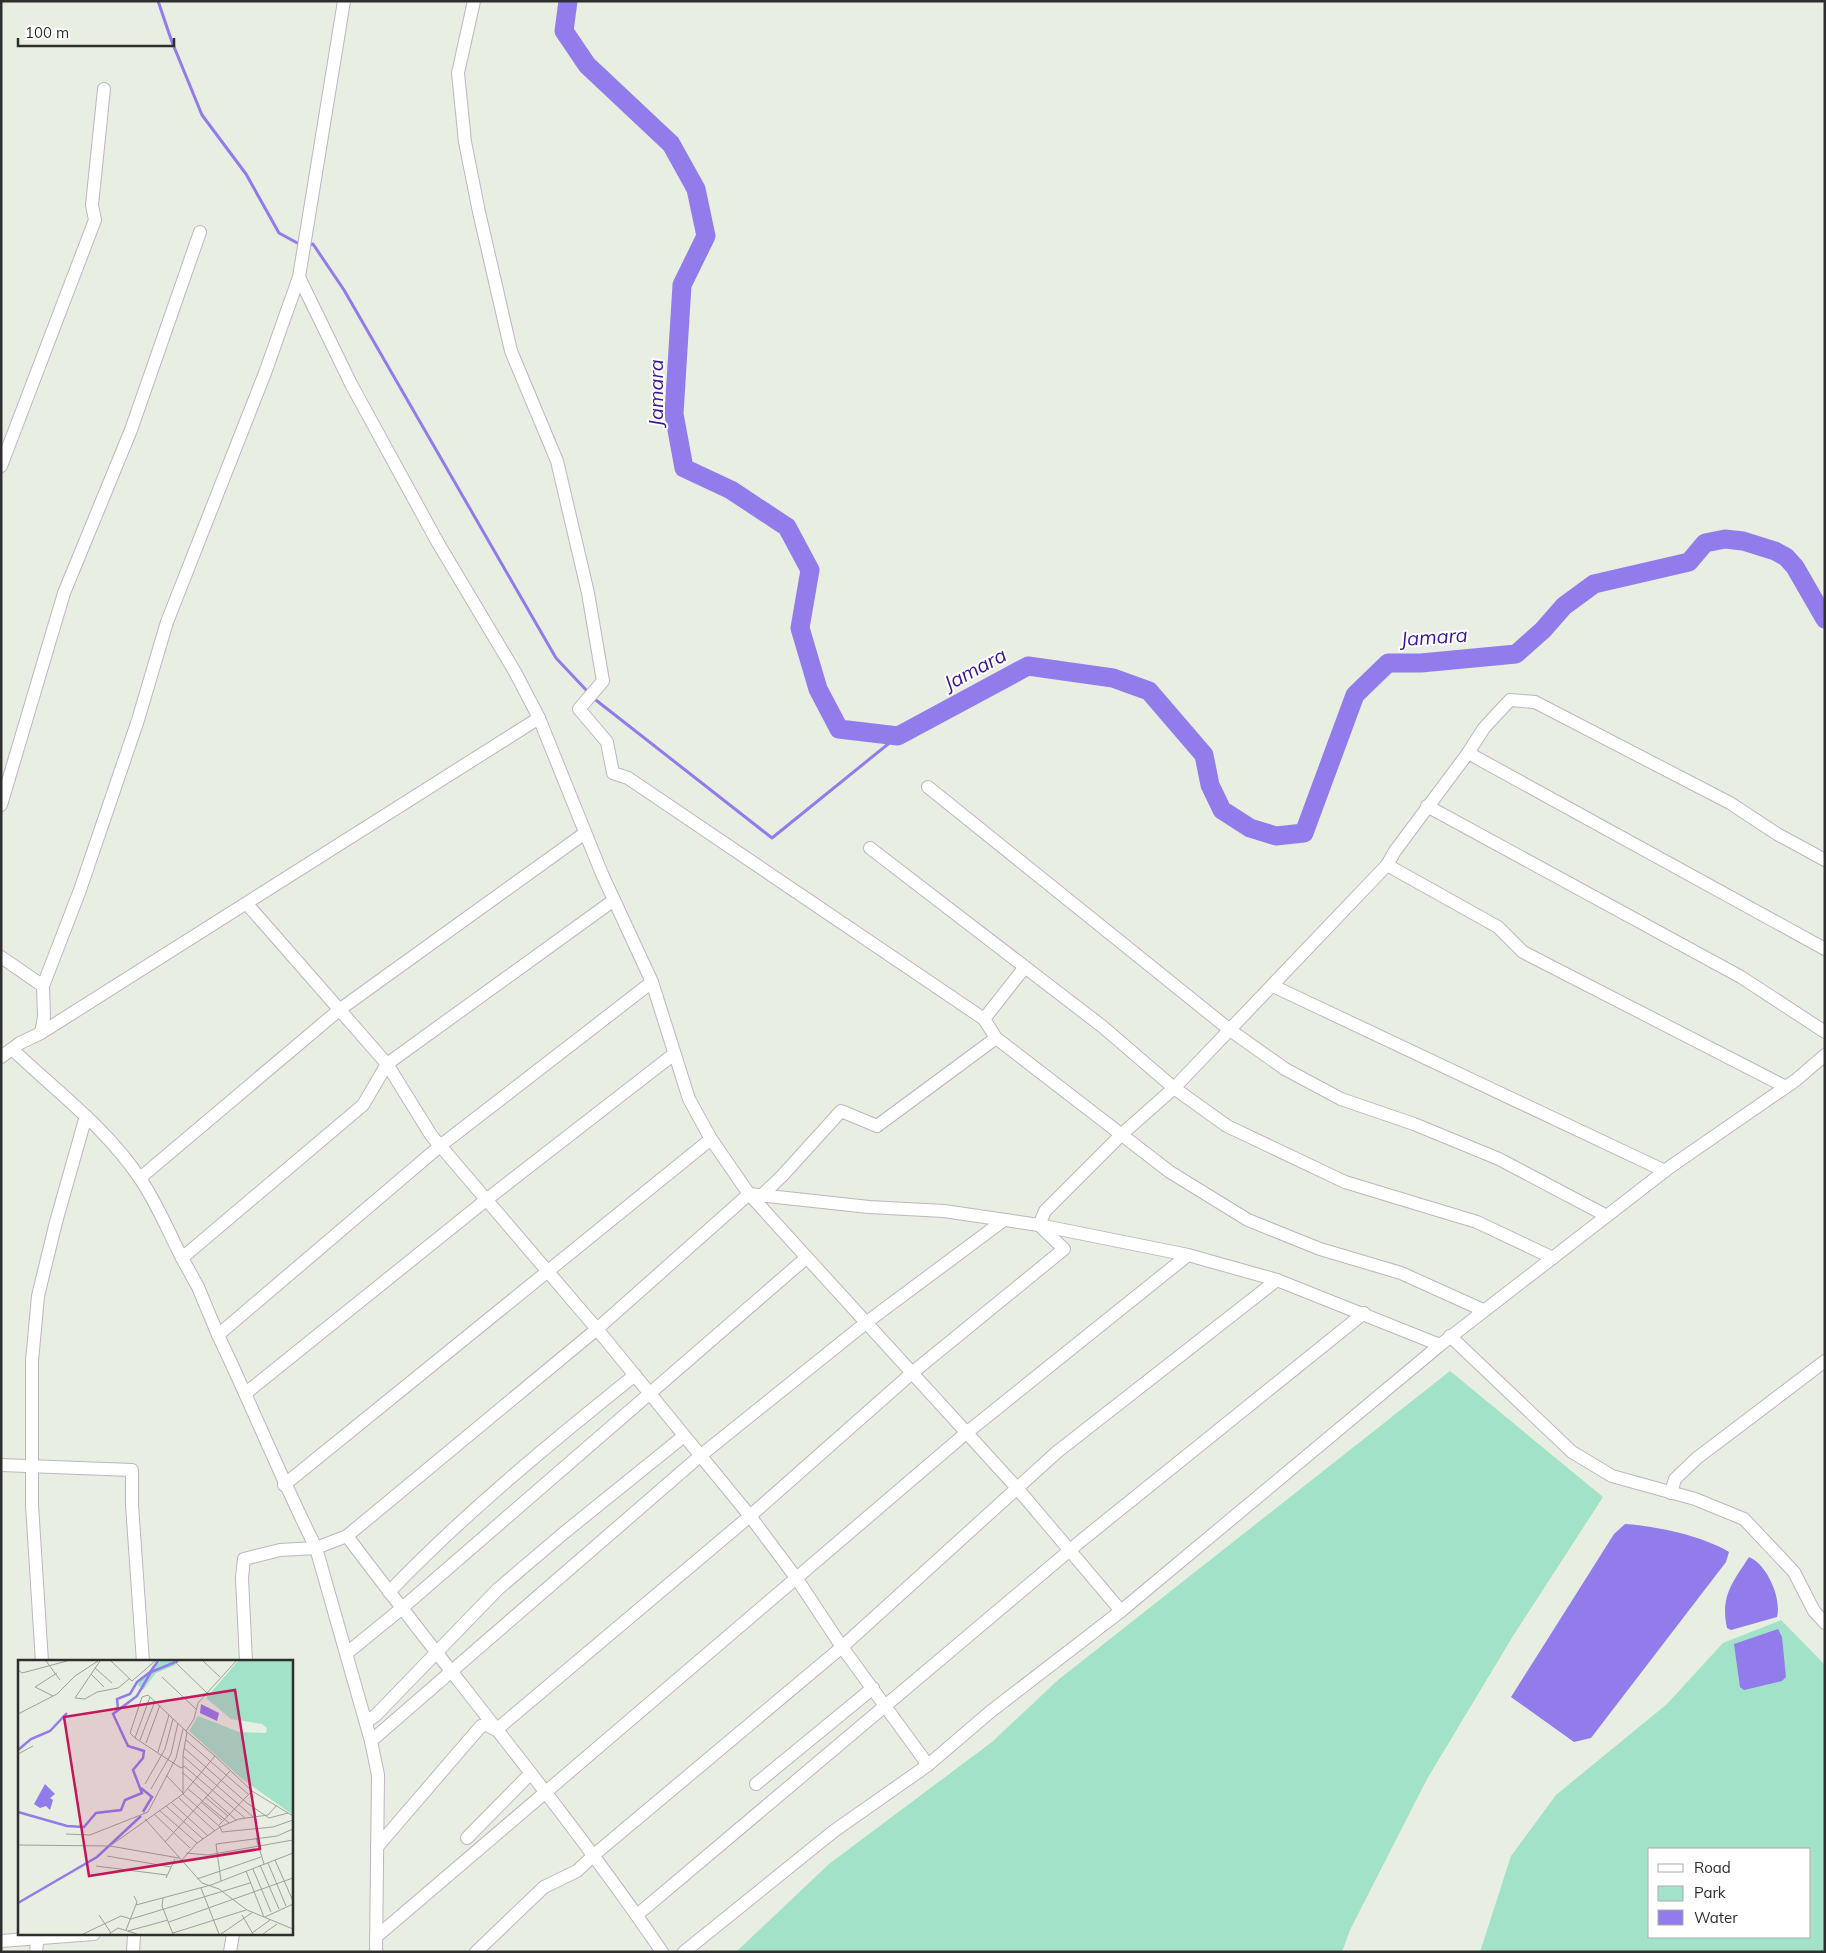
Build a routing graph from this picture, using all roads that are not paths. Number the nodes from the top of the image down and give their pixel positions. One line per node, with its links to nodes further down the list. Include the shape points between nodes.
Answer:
1 (344, 1): 5 (street)
2 (474, 1): 25 (street, via 458,73 465,142 511,351 557,461 588,593 604,681 579,709 607,742 613,773 636,784)
3 (104, 89): 6 (street, via 92,205 95,220)
4 (200, 232): 10 (street, via 131,430 64,593)
5 (299, 277): 7 (street, via 351,384); 22 (street, via 265,373 167,622 138,720 80,890)
6 (1, 466)
7 (539, 718): 12 (street); 17 (street)
8 (1468, 753): 11 (street); 14 (street, via 1484,728 1510,700 1535,702 1730,803); 18 (street)
9 (928, 787): 26 (street)
10 (1, 805)
11 (1428, 806): 15 (street); 27 (street, via 1741,977)
12 (585, 833): 16 (street); 24 (street)
13 (870, 848): 20 (street)
14 (1825, 860)
15 (1387, 865): 23 (street); 35 (street, via 1498,928 1523,952)
16 (614, 900): 21 (street); 34 (street)
17 (247, 904): 24 (street); 28 (street)
18 (1825, 949)
19 (1, 957): 22 (street)
20 (1025, 968): 25 (street); 36 (street)
21 (652, 982): 31 (street); 40 (street)
22 (43, 986): 28 (street)
23 (1273, 986): 26 (street); 41 (street)
24 (339, 1010): 34 (street); 42 (street)
25 (984, 1019): 29 (street)
26 (1230, 1030): 36 (street); 45 (street, via 1285,1069 1341,1099 1414,1124 1499,1159)
27 (1825, 1032)
28 (41, 1033): 30 (street)
29 (996, 1038): 38 (street); 43 (street, via 877,1126 841,1111 782,1176)
30 (12, 1049): 33 (street); 37 (street)
31 (674, 1054): 39 (street, via 689,1099); 44 (street)
32 (1825, 1056): 35 (street)
33 (1, 1057)
34 (387, 1064): 40 (street); 49 (street, via 363,1105)
35 (1786, 1087): 41 (street)
36 (1174, 1088): 38 (street); 51 (street, via 1227,1126 1345,1182 1477,1222)
37 (86, 1116): 42 (street); 70 (street, via 38,1296 32,1361)
38 (1122, 1134): 47 (street, via 1045,1211); 54 (street, via 1170,1172 1248,1220 1320,1248 1401,1273)
39 (711, 1139): 43 (street); 52 (street)
40 (440, 1146): 44 (street); 58 (street)
41 (1665, 1171): 45 (street)
42 (140, 1178): 49 (street)
43 (755, 1195): 46 (street, via 869,1207 944,1210); 50 (street); 57 (street)
44 (486, 1200): 52 (street); 64 (street)
45 (1607, 1216): 51 (street)
46 (1004, 1220): 47 (street); 56 (street)
47 (1039, 1224): 48 (street); 62 (street, via 1064,1249)
48 (1188, 1255): 53 (street); 66 (street)
49 (182, 1258): 58 (street)
50 (806, 1258): 56 (street); 65 (street)
51 (1553, 1258): 54 (street)
52 (548, 1271): 57 (street); 71 (street)
53 (1277, 1280): 55 (street); 72 (street, via 1057,1452)
54 (1483, 1310): 59 (street)
55 (1364, 1313): 60 (street); 77 (street)
56 (867, 1322): 62 (street); 68 (street)
57 (597, 1329): 63 (street); 75 (street)
58 (218, 1335): 64 (street)
59 (1450, 1336): 60 (street); 73 (street, via 1572,1452 1612,1476)
60 (1440, 1345): 81 (street)
61 (1825, 1361): 73 (street, via 1697,1458 1675,1479)
62 (912, 1373): 66 (street); 74 (street)
63 (635, 1376): 65 (street); 79 (street, via 443,1536)
64 (246, 1393): 71 (street)
65 (649, 1393): 67 (street); 80 (street)
66 (965, 1434): 72 (street); 78 (street)
67 (684, 1436): 68 (street); 85 (street, via 498,1589)
68 (700, 1456): 74 (street); 89 (street)
69 (1, 1465): 70 (street)
70 (32, 1465): 86 (street); 87 (street, via 132,1470)
71 (284, 1485): 76 (street)
72 (1016, 1488): 77 (street); 83 (street)
73 (1671, 1492): 82 (street, via 1744,1519 1794,1572 1814,1611)
74 (750, 1516): 78 (street); 93 (street)
75 (347, 1536): 76 (street); 79 (street)
76 (316, 1548): 84 (street); 88 (street, via 280,1550 244,1558)
77 (1070, 1550): 81 (street); 91 (street)
78 (797, 1579): 83 (street); 98 (street)
79 (388, 1592): 80 (street)
80 (401, 1608): 84 (street); 85 (street)
81 (1121, 1611): 95 (street, via 990,1712)
82 (1825, 1623)
83 (842, 1647): 90 (street); 101 (street)
84 (347, 1652): 92 (street)
85 (437, 1653): 89 (street); 92 (street)
86 (42, 1660)
87 (143, 1660)
88 (246, 1660)
89 (453, 1672): 93 (street); 94 (street)
90 (873, 1688): 91 (street); 97 (street)
91 (886, 1706): 95 (street); 102 (street)
92 (366, 1722): 94 (street)
93 (496, 1730): 96 (street); 100 (street, via 487,1725 481,1726)
94 (371, 1741): 100 (street, via 378,1775)
95 (928, 1765): 114 (street, via 834,1831)
96 (531, 1773): 98 (street); 99 (street)
97 (756, 1784)
98 (546, 1791): 101 (street); 106 (street)
99 (467, 1838)
100 (377, 1847): 106 (street)
101 (594, 1854): 102 (street); 112 (street, via 577,1871 544,1887)
102 (637, 1915): 113 (street)
103 (38, 1936): 107 (street); 108 (street)
104 (134, 1936): 109 (street)
105 (233, 1936): 110 (street)
106 (376, 1937): 111 (street)
107 (1, 1941)
108 (36, 1952)
109 (133, 1952)
110 (230, 1952)
111 (376, 1952)
112 (476, 1952)
113 (662, 1952)
114 (684, 1952)

